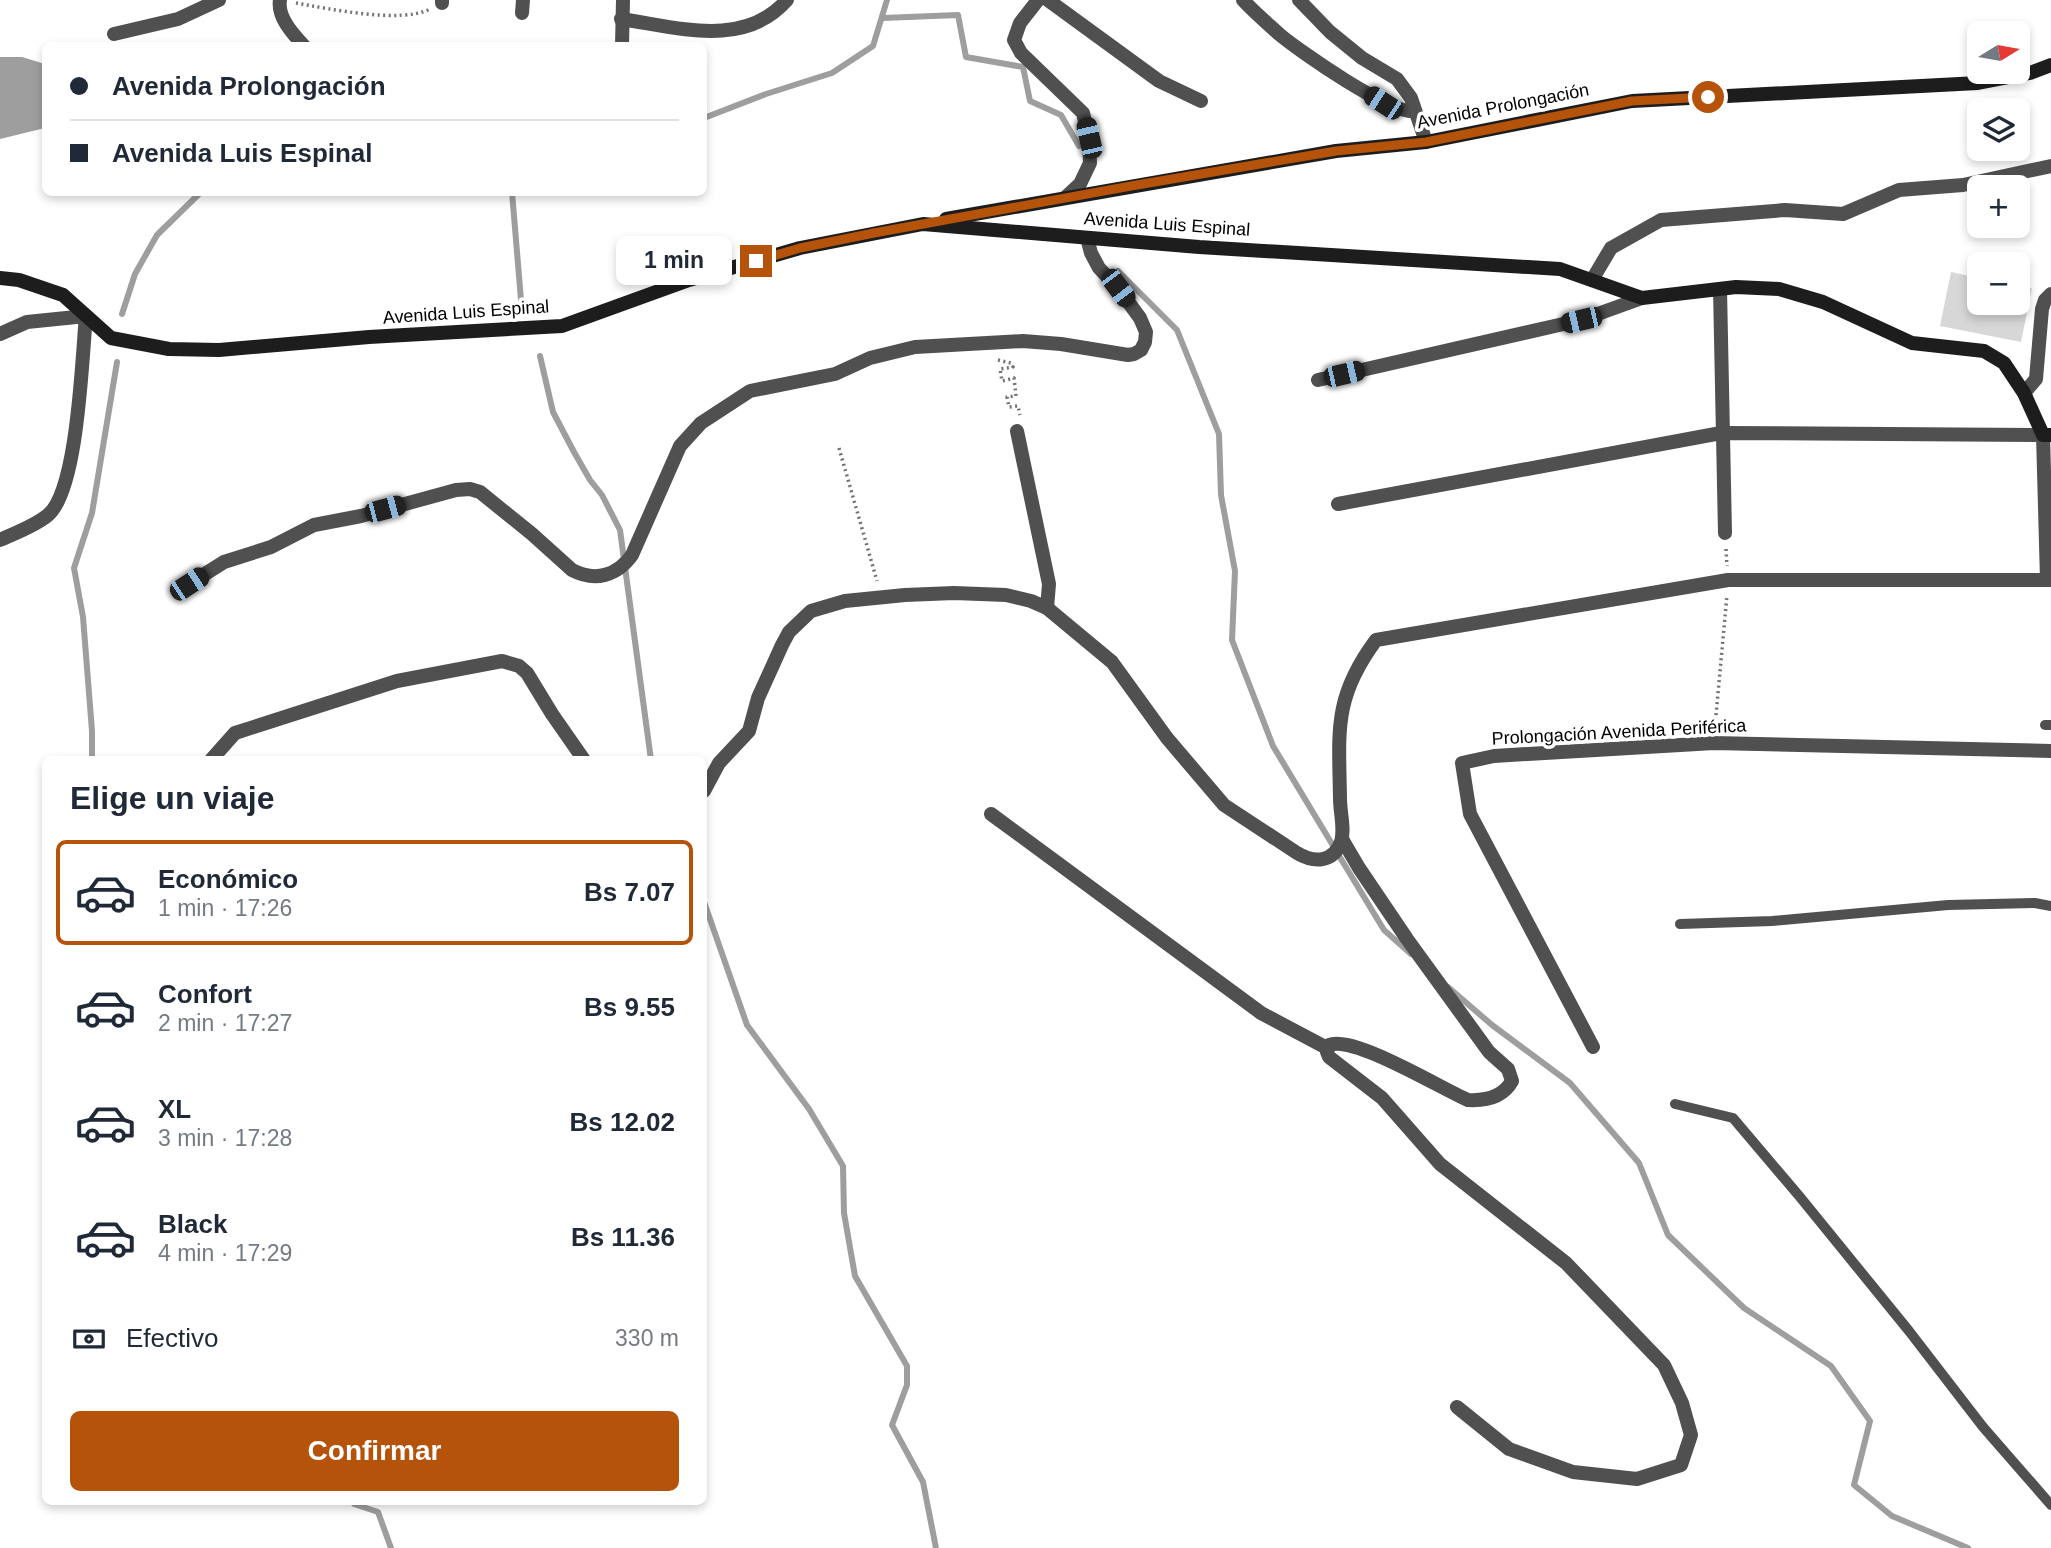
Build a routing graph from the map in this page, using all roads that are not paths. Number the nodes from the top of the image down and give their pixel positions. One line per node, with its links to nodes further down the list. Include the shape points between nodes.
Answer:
1 (219, 0): 10 (street, via 178,19)
2 (280, 0): 11 (street, via 279,9)
3 (623, 0): 9 (street)
4 (787, 0): 9 (street, via 764,20 740,30 707,32)
5 (1038, 0): 18 (street, via 1020,23 1014,40 1083,113 1089,138 1090,163 1080,184)
6 (1048, 0): 14 (street, via 1159,81)
7 (1243, 0): 15 (street, via 1314,60 1383,103)
8 (1299, 0): 15 (street, via 1362,58 1397,79)
9 (621, 19): 12 (street)
10 (114, 34)
11 (300, 42)
12 (622, 42)
13 (2051, 65): 16 (street, Avenida Prolongación, via 1978,83 1632,101)
14 (1201, 101)
15 (1415, 111): 16 (street)
16 (1426, 142): 18 (street, Avenida Prolongación, via 1336,151)
17 (2051, 166): 22 (street, via 1963,185 1899,190 1843,214 1784,210 1661,220 1611,248)
18 (1066, 197): 19 (street, Avenida Prolongación)
19 (923, 223): 20 (street, Avenida Luis Espinal); 26 (street, Avenida Luis Espinal, via 788,252 689,280 562,326 219,350 169,349 111,338)
20 (1087, 238): 22 (street, Avenida Luis Espinal, via 1560,269); 37 (street, via 1099,268 1140,318 1146,332 1141,350 1128,355 1023,341 915,347 870,358 835,374 750,391 688,434 632,555 611,574 584,576 572,570 501,507 470,489 314,525 271,547 224,562)
21 (0, 278): 26 (street, Avenida Luis Espinal, via 63,295)
22 (1592, 281): 25 (street, Avenida Luis Espinal)
23 (1720, 289): 25 (street, Avenida Luis Espinal); 29 (street, Avenida Luis Espinal, via 1779,289 1824,302 1912,343 1984,351 2004,363); 31 (street)
24 (2051, 294): 29 (street, via 2042,309 2036,379)
25 (1642, 298): 28 (street, via 1581,320)
26 (86, 316): 27 (street, via 27,323); 35 (street, via 80,411 66,477 49,515)
27 (0, 334)
28 (1318, 380)
29 (2024, 393): 32 (street, Avenida Luis Espinal)
30 (1017, 431): 38 (street, via 1049,584)
31 (1721, 433): 32 (street); 33 (street); 34 (street)
32 (2047, 435): 36 (street)
33 (1338, 504)
34 (1725, 533)
35 (0, 540)
36 (2049, 580): 44 (street, via 1728,580 1376,640 1356,668 1340,719)
37 (189, 584)
38 (1047, 608): 42 (street, via 1006,595 954,593 881,598 811,611 789,632 758,698 749,731 719,763); 44 (street, via 1112,662 1167,738 1224,805 1308,860 1331,856)
39 (2051, 751): 47 (street, Prolongación Avenida Periférica, via 1714,743 1494,756 1462,763 1470,814)
40 (215, 756): 41 (street, via 235,733 397,681 502,661 527,673)
41 (581, 756)
42 (707, 785)
43 (991, 814): 48 (street, via 1261,1013)
44 (1342, 839): 48 (street, via 1407,939 1489,1052 1508,1069 1512,1081 1495,1097 1468,1100 1377,1054 1343,1043)
45 (2051, 906): 46 (lane, via 1948,905 1772,921)
46 (1680, 924)
47 (1593, 1047)
48 (1327, 1048): 50 (street, via 1329,1057 1382,1098 1440,1164 1566,1263 1605,1301 1664,1365 1682,1403 1690,1435 1681,1465 1637,1479 1573,1472 1509,1449)
49 (1675, 1104): 51 (lane, via 1733,1118)
50 (1457, 1408)
51 (2051, 1505)

